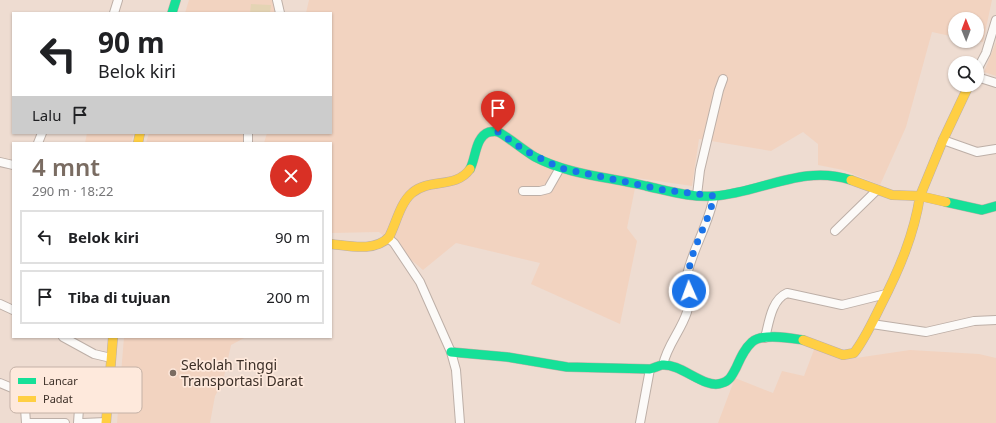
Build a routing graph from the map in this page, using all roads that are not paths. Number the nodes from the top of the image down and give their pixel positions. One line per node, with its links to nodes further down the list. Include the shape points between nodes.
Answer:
1 (118, 0): 4 (street)
2 (176, 0): 5 (street)
3 (278, 0): 6 (street)
4 (114, 12)
5 (172, 12)
6 (280, 12)
7 (996, 20): 8 (street)
8 (984, 57)
9 (723, 79): 20 (street, via 700,170)
10 (984, 79): 11 (street)
11 (996, 83)
12 (967, 92): 13 (street)
13 (943, 140): 14 (street, via 977,152); 22 (street)
14 (996, 149)
15 (0, 162): 16 (street)
16 (12, 165)
17 (560, 168): 18 (street, via 548,189); 20 (street); 25 (street, via 526,151 498,132 487,132 480,139 472,165 466,174 449,183 419,188 410,194)
18 (523, 191)
19 (876, 191): 21 (street, via 843,177 815,174 785,179 742,192); 22 (street, via 902,198); 24 (street)
20 (697, 195): 21 (street)
21 (714, 196): 37 (street, via 712,211 699,238 686,277 690,302 668,348)
22 (920, 196): 23 (street, via 982,210); 27 (street, via 916,221 901,264)
23 (996, 206)
24 (836, 231)
25 (388, 238): 26 (street, via 365,247); 35 (street, via 420,282)
26 (332, 244)
27 (886, 294): 31 (street); 34 (street, via 842,305 787,293 776,302)
28 (0, 304): 29 (street)
29 (12, 310)
30 (996, 320): 31 (street, via 974,321 926,332)
31 (872, 324): 34 (street, via 858,348 850,354 843,355 803,340)
32 (66, 338): 36 (street, via 94,354)
33 (113, 338): 36 (street)
34 (765, 338): 37 (street, via 753,341 730,379 721,384 711,384 687,372)
35 (451, 352): 39 (street, via 507,357 567,367); 50 (street, via 456,370)
36 (111, 358): 38 (street)
37 (663, 365): 39 (street)
38 (110, 367)
39 (650, 369): 51 (street)
40 (0, 383): 41 (street)
41 (10, 387)
42 (25, 413): 45 (street)
43 (79, 413): 47 (street)
44 (107, 413): 49 (street)
45 (26, 423): 46 (street)
46 (65, 423)
47 (78, 423)
48 (83, 423): 49 (street)
49 (106, 423)
50 (460, 423)
51 (640, 423)

